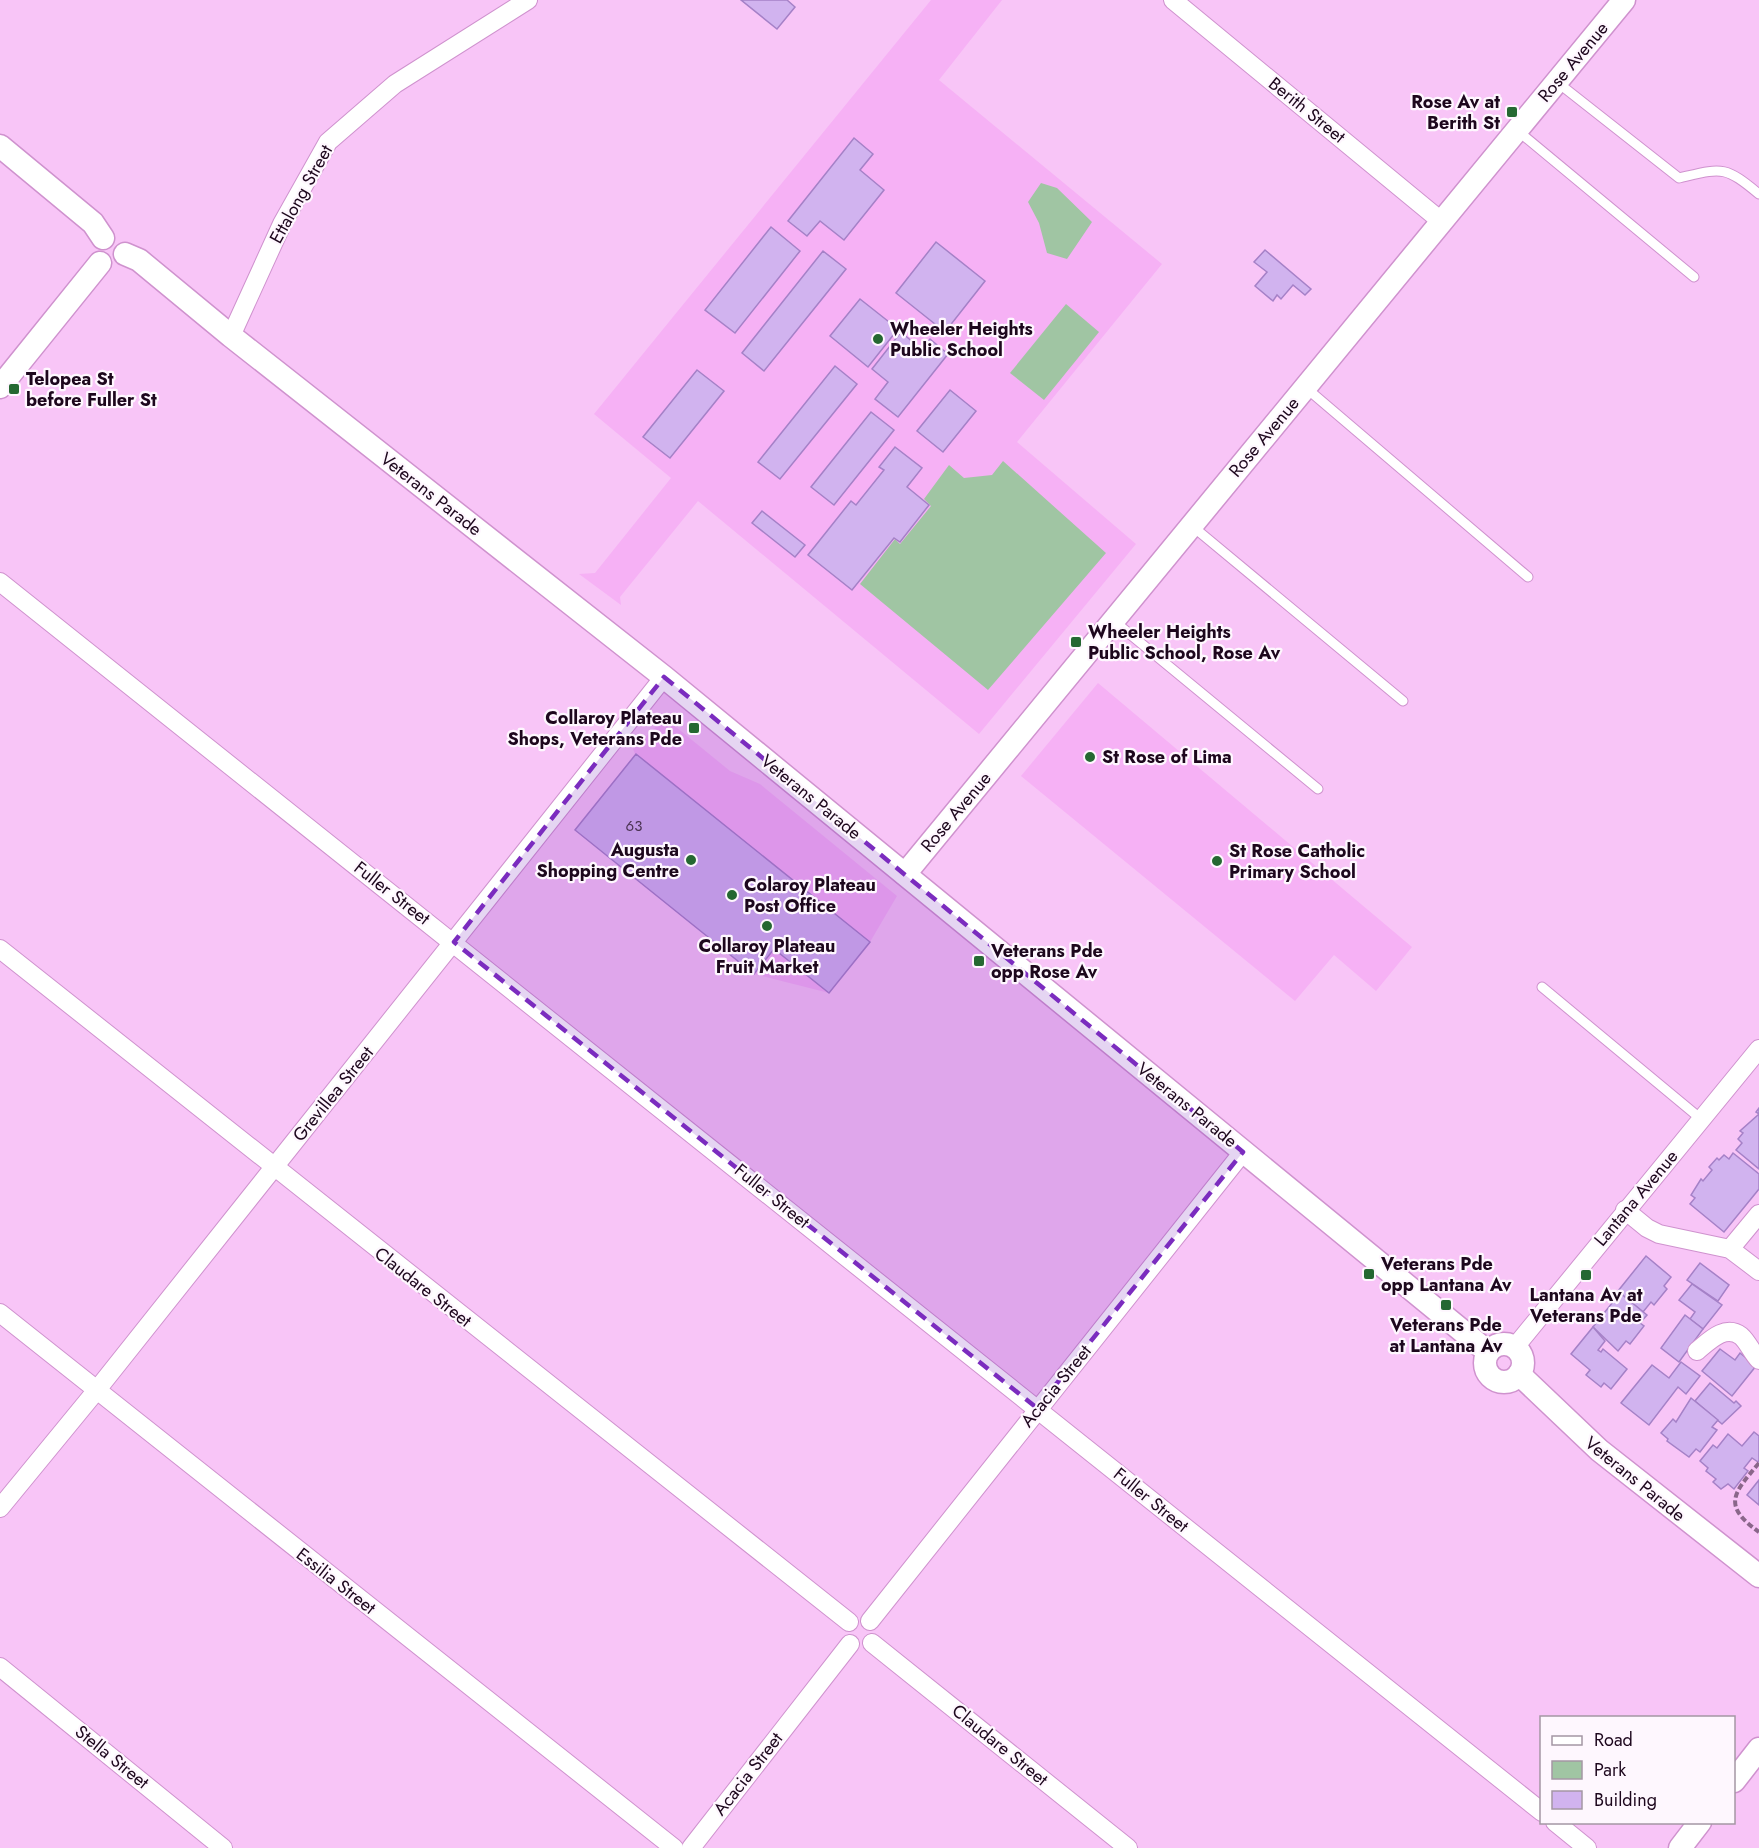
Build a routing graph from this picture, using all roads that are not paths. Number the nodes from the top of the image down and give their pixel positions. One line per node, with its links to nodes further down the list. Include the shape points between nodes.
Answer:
1 (528, 0): 13 (street, Ettalong Street, via 395,84 328,142 282,224)
2 (1173, 0): 8 (street, Berith Street)
3 (1624, 0): 4 (street, Rose Avenue)
4 (1557, 82): 5 (street, Rose Avenue); 7 (lane, via 1679,178 1717,170 1734,173)
5 (1517, 130): 8 (street, Rose Avenue); 12 (lane)
6 (0, 146): 9 (street, via 93,223)
7 (1759, 194)
8 (1442, 221): 15 (street, Rose Avenue)
9 (103, 238): 10 (street, via 110,236 121,241); 11 (street, via 95,249)
10 (125, 255): 11 (street, via 113,266); 13 (street, Veterans Parade, via 139,261)
11 (100, 263): 14 (street)
12 (1694, 277)
13 (231, 336): 20 (street, Veterans Parade)
14 (0, 387)
15 (1305, 387): 16 (street, Rose Avenue); 17 (lane)
16 (1191, 525): 19 (street, Rose Avenue); 21 (lane)
17 (1528, 577)
18 (0, 582): 24 (street, Fuller Street)
19 (1114, 621): 22 (lane); 23 (street, Rose Avenue)
20 (663, 677): 23 (street, Veterans Parade); 24 (street, Grevillea Street)
21 (1403, 701)
22 (1318, 789)
23 (905, 874): 29 (street, Veterans Parade)
24 (454, 942): 30 (street, Grevillea Street); 42 (street, Fuller Street)
25 (0, 949): 30 (street, Claudare Street)
26 (1542, 987): 28 (lane)
27 (1759, 1049): 28 (street, Lantana Avenue)
28 (1701, 1119): 31 (street, Lantana Avenue)
29 (1243, 1152): 38 (street, Veterans Parade); 42 (street, Acacia Street)
30 (273, 1168): 41 (street, Grevillea Street); 46 (street, Claudare Street)
31 (1625, 1210): 33 (street, via 1659,1234); 36 (street, Lantana Avenue)
32 (1759, 1214): 33 (street)
33 (1730, 1249): 34 (street)
34 (1759, 1271)
35 (0, 1313): 41 (street, Essilia Street)
36 (1515, 1347): 38 (street, via 1503,1344); 40 (street, via 1522,1357)
37 (1697, 1351): 39 (street, via 1722,1333 1732,1332)
38 (1488, 1352): 40 (street, via 1485,1364 1490,1376 1508,1381)
39 (1759, 1360)
40 (1519, 1374): 44 (street, Veterans Parade, via 1599,1450)
41 (96, 1391): 43 (street, Grevillea Street); 56 (street, Essilia Street)
42 (1037, 1408): 45 (street, Acacia Street); 52 (street, Fuller Street)
43 (0, 1508)
44 (1759, 1576)
45 (870, 1621): 46 (street, via 857,1617); 47 (street, via 875,1629)
46 (849, 1622): 48 (street, via 845,1636)
47 (872, 1642): 48 (street, via 859,1648); 58 (street, Claudare Street)
48 (850, 1644): 57 (street, Acacia Street)
49 (0, 1667): 55 (street, Stella Street)
50 (1759, 1749): 51 (street)
51 (1735, 1780)
52 (1540, 1810)
53 (1557, 1824): 59 (street)
54 (1698, 1824): 60 (street)
55 (224, 1848)
56 (674, 1848)
57 (691, 1848)
58 (1128, 1848)
59 (1587, 1848)
60 (1680, 1848)

